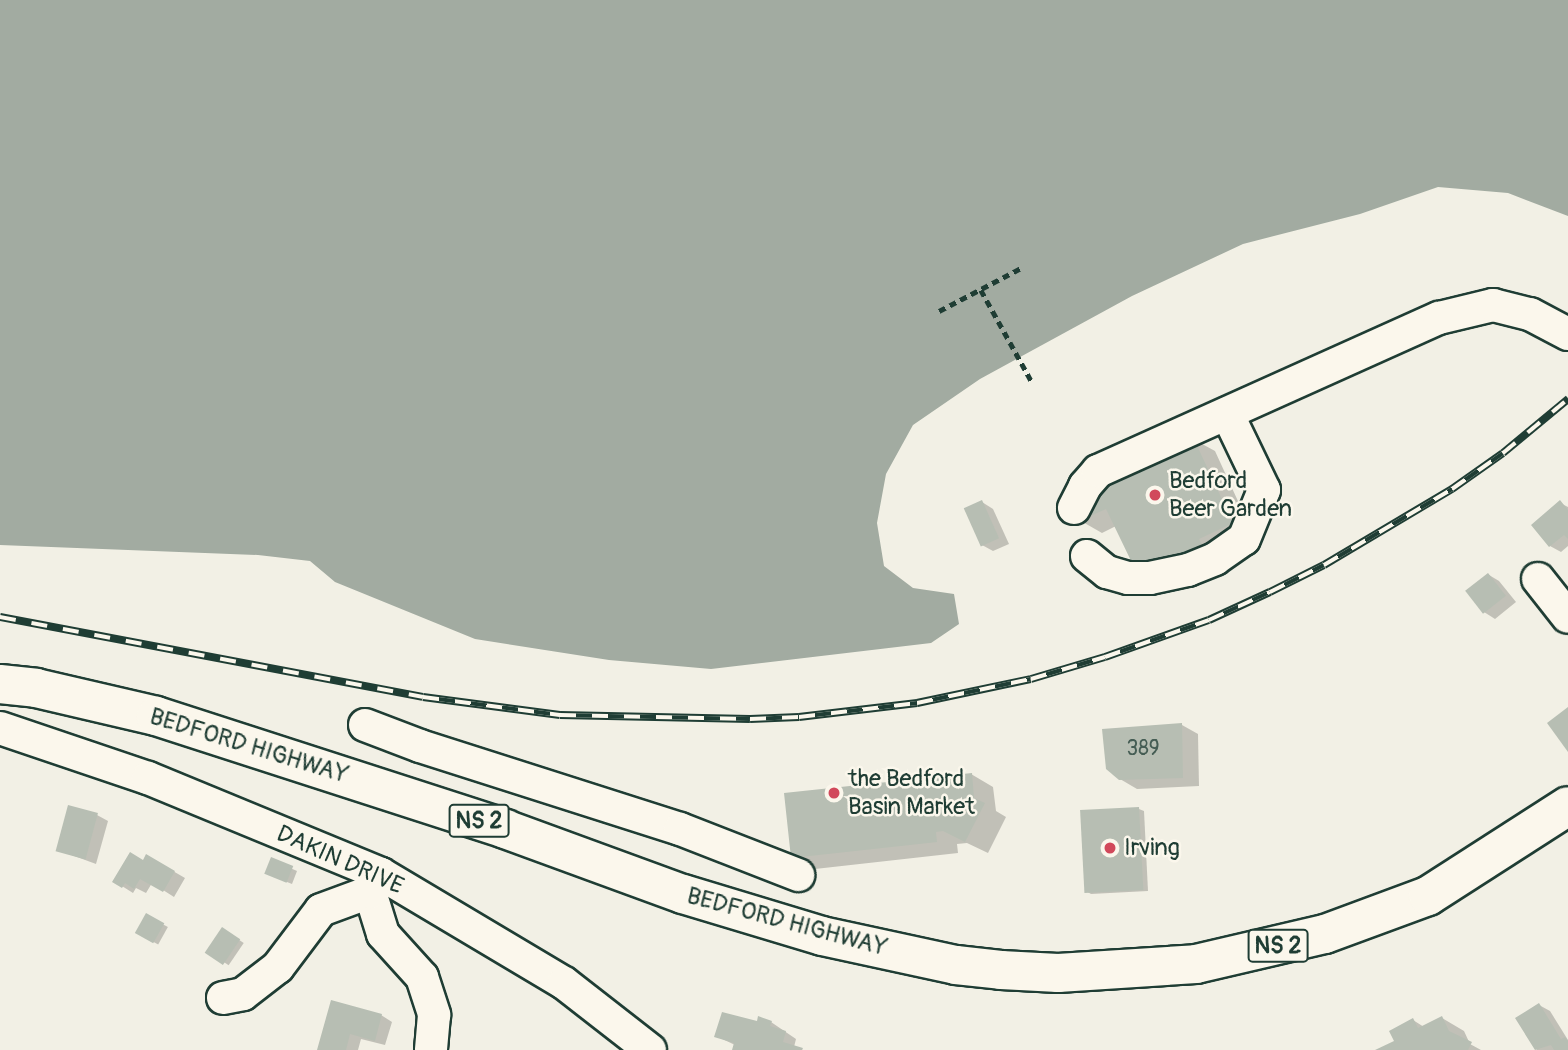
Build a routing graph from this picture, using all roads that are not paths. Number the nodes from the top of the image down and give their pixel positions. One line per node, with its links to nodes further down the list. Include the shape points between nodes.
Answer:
1 (1568, 334): 2 (street, via 1530,314 1493,304 1439,318)
2 (1227, 413): 3 (street, via 1098,471); 4 (street, via 1264,490 1244,539 1215,559 1150,578 1107,572)
3 (1074, 508)
4 (1087, 556)
5 (1538, 579): 6 (street)
6 (1568, 617)
7 (0, 684): 10 (main road, BEDFORD HIGHWAY / NS 2, via 36,688 169,720 505,829 683,894 822,936 1001,970 1072,972 1196,964 1325,934 1428,896)
8 (365, 725): 11 (street, via 680,829)
9 (0, 728): 12 (street, DAKIN DRIVE, via 148,778)
10 (1568, 806)
11 (798, 875)
12 (375, 883): 13 (street, via 321,909 278,967 243,994); 14 (street, via 383,934 422,977 434,1015); 15 (street, DAKIN DRIVE, via 564,983)
13 (223, 998)
14 (431, 1050)
15 (650, 1050)

